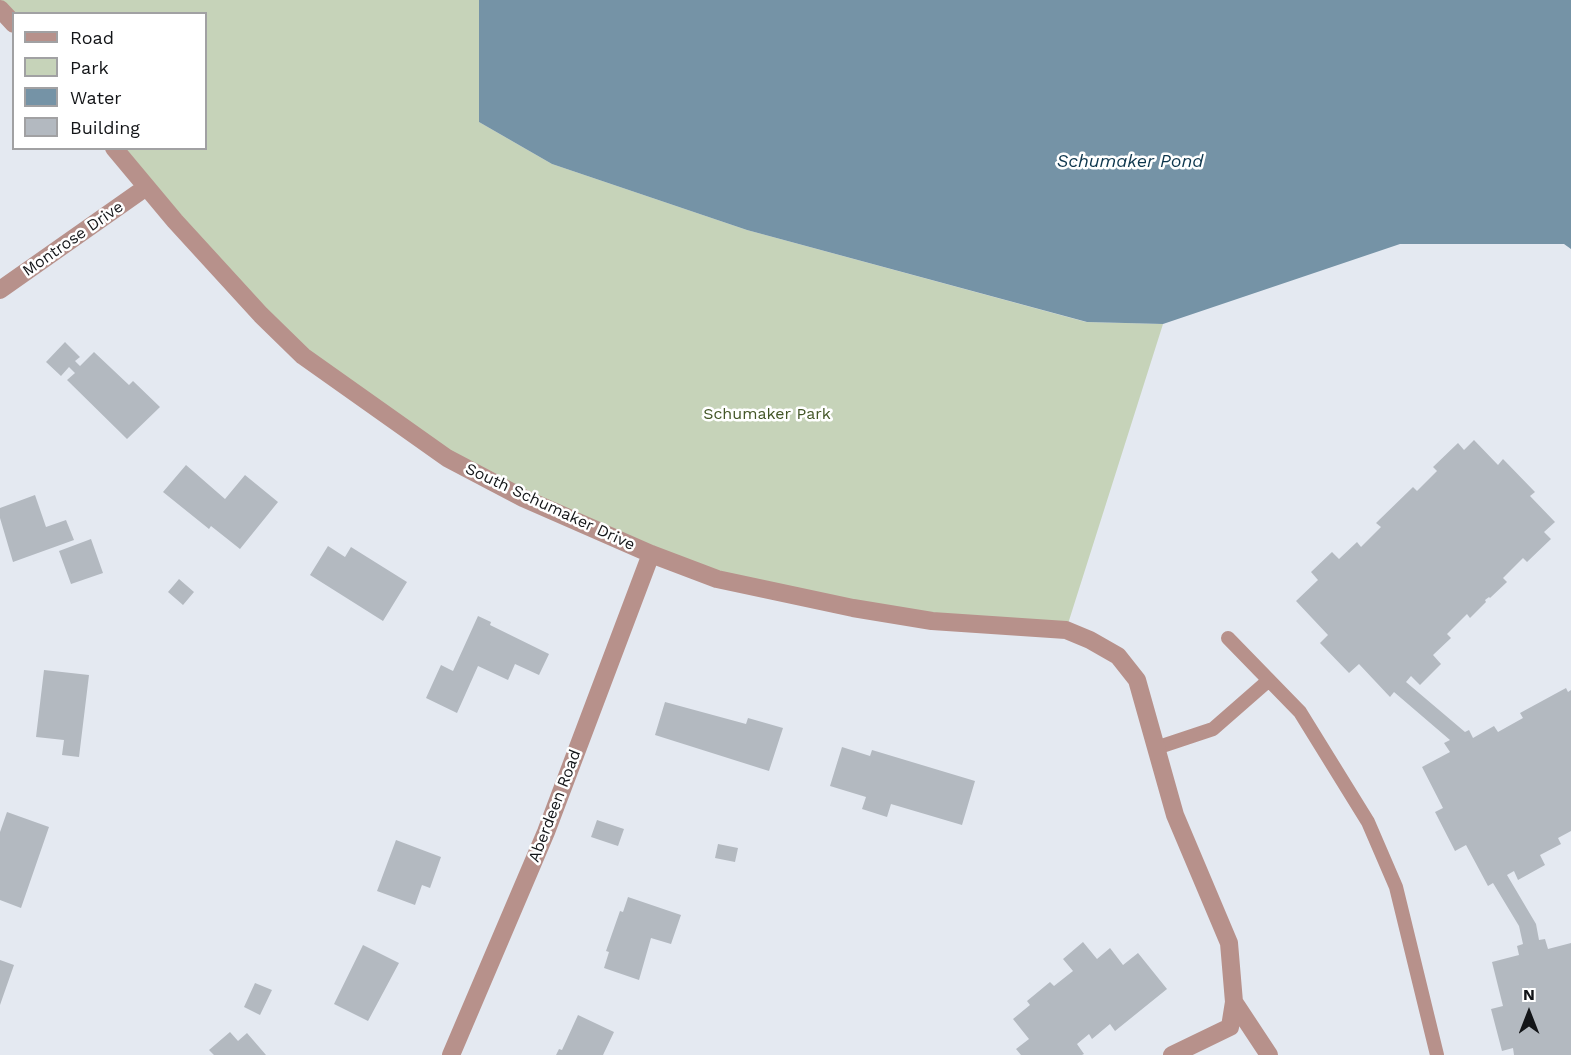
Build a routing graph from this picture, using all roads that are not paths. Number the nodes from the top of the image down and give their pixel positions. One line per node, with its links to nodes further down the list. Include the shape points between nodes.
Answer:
1 (0, 9): 2 (street)
2 (12, 22)
3 (116, 150): 4 (street, South Schumaker Drive)
4 (145, 188): 5 (street, Montrose Drive); 6 (street, South Schumaker Drive, via 303,356 447,458 523,498)
5 (0, 290)
6 (651, 554): 9 (street, South Schumaker Drive, via 717,579 853,608 932,621 1066,630 1118,656 1137,680); 11 (street, Aberdeen Road, via 546,832)
7 (1228, 638): 8 (lane)
8 (1269, 680): 9 (lane, via 1213,729); 14 (lane, via 1300,712 1368,822 1396,887)
9 (1156, 748): 10 (street, South Schumaker Drive, via 1175,815 1229,943)
10 (1234, 1002): 12 (street, via 1230,1027); 13 (street)
11 (451, 1055)
12 (1172, 1055)
13 (1269, 1055)
14 (1437, 1055)

